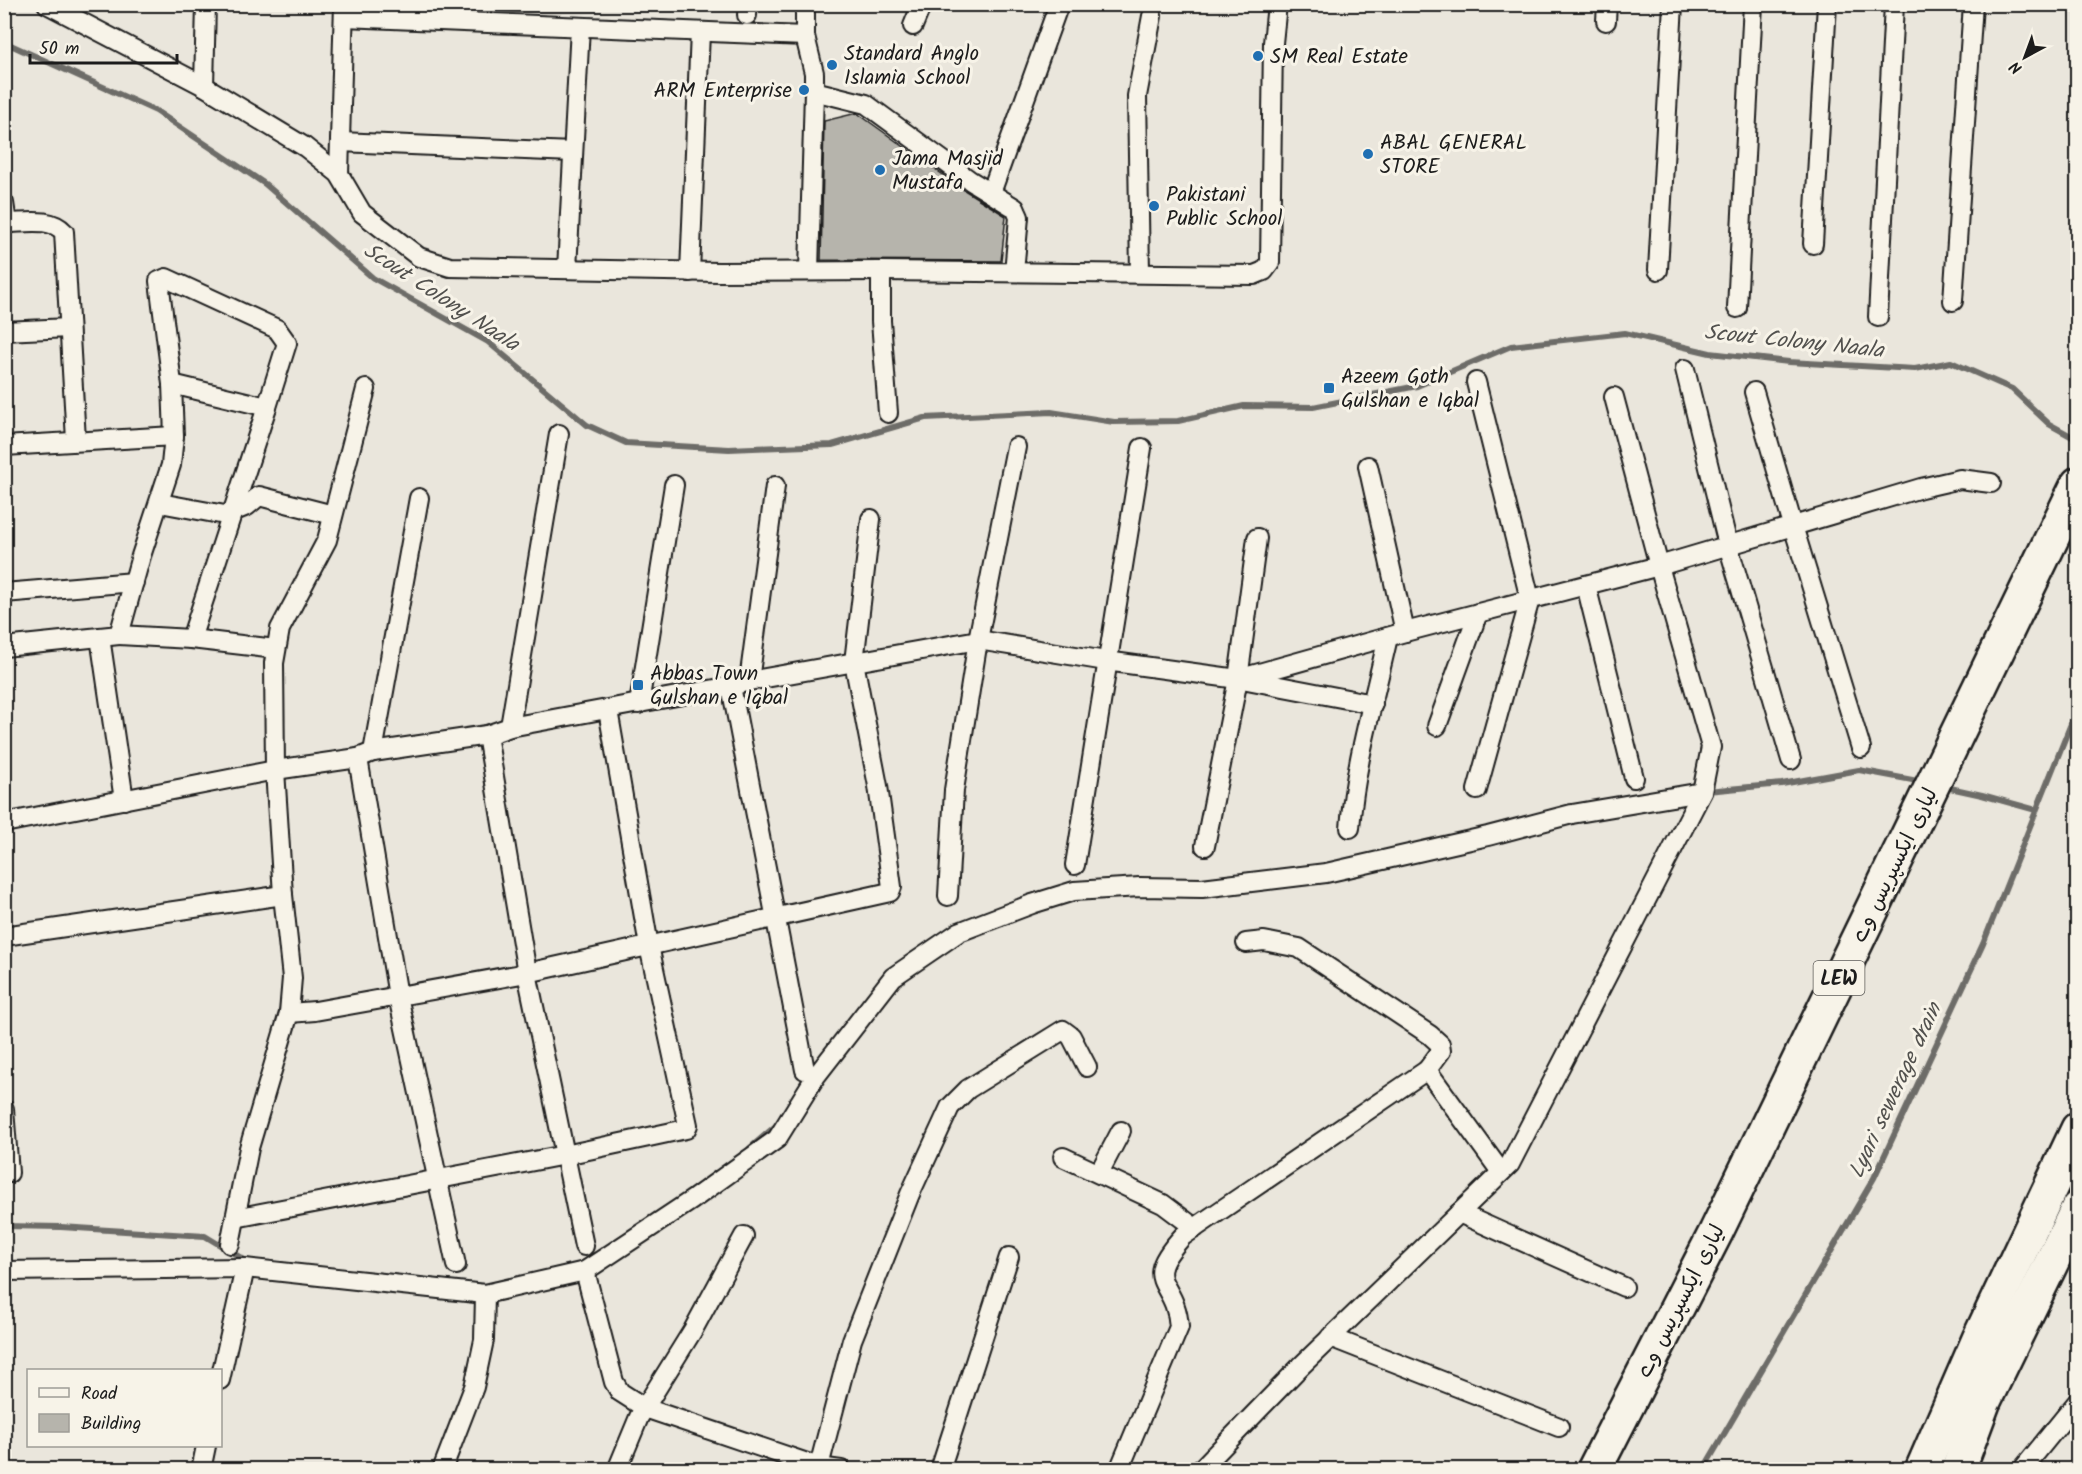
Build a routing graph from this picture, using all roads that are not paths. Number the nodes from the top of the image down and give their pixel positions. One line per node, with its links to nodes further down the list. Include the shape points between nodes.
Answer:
1 (206, 4): 18 (street)
2 (805, 4): 17 (street)
3 (922, 4): 14 (street)
4 (1059, 4): 23 (street)
5 (1277, 4): 33 (street, via 1270,263 1254,275)
6 (1673, 4): 29 (street)
7 (1753, 4): 35 (street)
8 (1827, 4): 26 (street)
9 (1894, 4): 36 (street)
10 (1973, 4): 34 (street)
11 (54, 6): 18 (street)
12 (344, 11): 15 (street); 20 (street)
13 (1152, 16): 33 (street, via 1137,96)
14 (913, 26)
15 (580, 27): 16 (street); 21 (street)
16 (700, 32): 17 (street); 31 (street)
17 (804, 36): 19 (street, via 814,73)
18 (204, 86): 22 (street, via 305,147)
19 (814, 92): 23 (street, via 866,104); 30 (street)
20 (340, 142): 21 (street); 22 (street)
21 (573, 152): 27 (street)
22 (339, 174): 27 (street, via 362,213 419,257 450,267)
23 (991, 193): 32 (street, via 1015,208 1019,217)
24 (4, 203): 25 (street)
25 (6, 224): 37 (street, via 50,223 64,232)
26 (1813, 244)
27 (567, 269): 31 (street)
28 (881, 270): 30 (street); 32 (street); 46 (street)
29 (1658, 270)
30 (809, 271): 31 (street)
31 (690, 272)
32 (1014, 272): 33 (street)
33 (1140, 273)
34 (1953, 301)
35 (1737, 308)
36 (1878, 317)
37 (69, 328): 38 (street); 49 (street)
38 (4, 331)
39 (1685, 369): 65 (street)
40 (1476, 382): 70 (street)
41 (172, 384): 45 (street); 45 (street, via 159,281 166,278 277,329 284,337 287,343); 48 (street)
42 (366, 389): 61 (street)
43 (1754, 392): 63 (street)
44 (1614, 397): 66 (street)
45 (267, 407): 60 (street)
46 (888, 413)
47 (560, 434): 88 (street)
48 (174, 436): 49 (street); 59 (street)
49 (76, 440): 50 (street)
50 (4, 446)
51 (1016, 447): 76 (street)
52 (1142, 448): 79 (street)
53 (1368, 466): 73 (street)
54 (1991, 483): 63 (street, via 1960,479)
55 (2078, 484): 151 (highway, لیاری ایکسپریس وے / LEW, via 1721,1222)
56 (674, 485): 84 (street)
57 (775, 486): 82 (street)
58 (419, 498): 91 (street)
59 (160, 503): 60 (street, via 225,515); 67 (street)
60 (234, 512): 61 (street, via 259,496); 75 (street)
61 (333, 515): 78 (street, via 327,540 280,629)
62 (871, 519): 80 (street)
63 (1793, 526): 65 (street); 90 (street)
64 (1257, 538): 81 (street)
65 (1728, 545): 66 (street); 92 (street)
66 (1659, 566): 68 (street); 96 (street, via 1711,747)
67 (134, 582): 69 (street); 72 (street)
68 (1586, 585): 70 (street); 94 (street)
69 (4, 592)
70 (1530, 599): 71 (street); 95 (street)
71 (1478, 613): 73 (street); 87 (street)
72 (119, 635): 74 (street); 75 (street)
73 (1396, 635): 81 (street); 85 (street)
74 (100, 637): 77 (street); 97 (street)
75 (191, 639): 78 (street)
76 (978, 640): 79 (street); 80 (street); 103 (street, via 954,790)
77 (4, 647)
78 (276, 650): 93 (street)
79 (1107, 661): 81 (street); 101 (street)
80 (855, 662): 82 (street); 104 (street, via 892,887 885,895)
81 (1238, 679): 85 (street); 100 (street)
82 (749, 681): 83 (street)
83 (731, 686): 84 (street); 104 (street)
84 (639, 704): 86 (street)
85 (1373, 704): 99 (street, via 1356,778)
86 (608, 710): 88 (street); 107 (street)
87 (1437, 726)
88 (510, 728): 89 (street)
89 (487, 735): 91 (street); 108 (street)
90 (1861, 748)
91 (366, 755): 93 (street); 109 (street)
92 (1791, 760)
93 (275, 770): 97 (street); 102 (street)
94 (1634, 778)
95 (1477, 790)
96 (1702, 792): 119 (street, via 1510,1164); 134 (street, via 1572,814 1326,873 1202,888 1074,891 959,932 893,977 816,1076 777,1139)
97 (124, 800): 98 (street)
98 (4, 823)
99 (1350, 828)
100 (1205, 846)
101 (1075, 865)
102 (284, 895): 105 (street); 110 (street, via 292,978)
103 (948, 896)
104 (776, 918): 107 (street); 112 (street)
105 (4, 936)
106 (1246, 943): 113 (street, via 1264,941 1299,948 1430,1035 1440,1044 1441,1051)
107 (649, 946): 108 (street); 117 (street, via 688,1125 680,1131)
108 (527, 973): 109 (street); 117 (street)
109 (398, 996): 110 (street); 122 (street)
110 (289, 1013): 125 (street, via 249,1148)
111 (1087, 1067): 143 (street, via 1071,1036 1063,1030 968,1089 950,1107 909,1194 852,1341)
112 (805, 1070)
113 (1427, 1070): 119 (street); 126 (street)
114 (4, 1109): 120 (street)
115 (2078, 1129): 152 (highway)
116 (1121, 1131): 121 (street)
117 (565, 1155): 122 (street); 129 (street)
118 (1063, 1157): 121 (street)
119 (1501, 1172): 124 (street)
120 (9, 1173)
121 (1099, 1173): 126 (street, via 1163,1204)
122 (438, 1180): 125 (street); 131 (street)
123 (2078, 1208): 153 (highway, via 1983,1402)
124 (1459, 1213): 135 (street); 137 (street)
125 (235, 1218): 128 (street)
126 (1195, 1228): 149 (street, via 1183,1236 1162,1264 1160,1275 1178,1312 1179,1327)
127 (744, 1236): 140 (street)
128 (230, 1244)
129 (584, 1246)
130 (1009, 1257): 148 (street)
131 (456, 1264)
132 (245, 1268): 133 (street); 136 (street); 138 (street)
133 (4, 1271)
134 (585, 1271): 136 (street); 140 (street, via 614,1382 620,1392)
135 (1624, 1287)
136 (484, 1293): 145 (street, via 484,1340 474,1387)
137 (1330, 1337): 141 (street); 150 (street)
138 (222, 1371)
139 (2078, 1401): 154 (street)
140 (645, 1408): 143 (street); 146 (street)
141 (1560, 1427)
142 (206, 1447): 144 (street)
143 (818, 1468): 147 (street)
144 (201, 1470)
145 (442, 1470)
146 (617, 1470)
147 (841, 1470)
148 (940, 1470)
149 (1119, 1470)
150 (1200, 1470)
151 (1594, 1470)
152 (1922, 1470)
153 (1958, 1470)
154 (2022, 1470)

